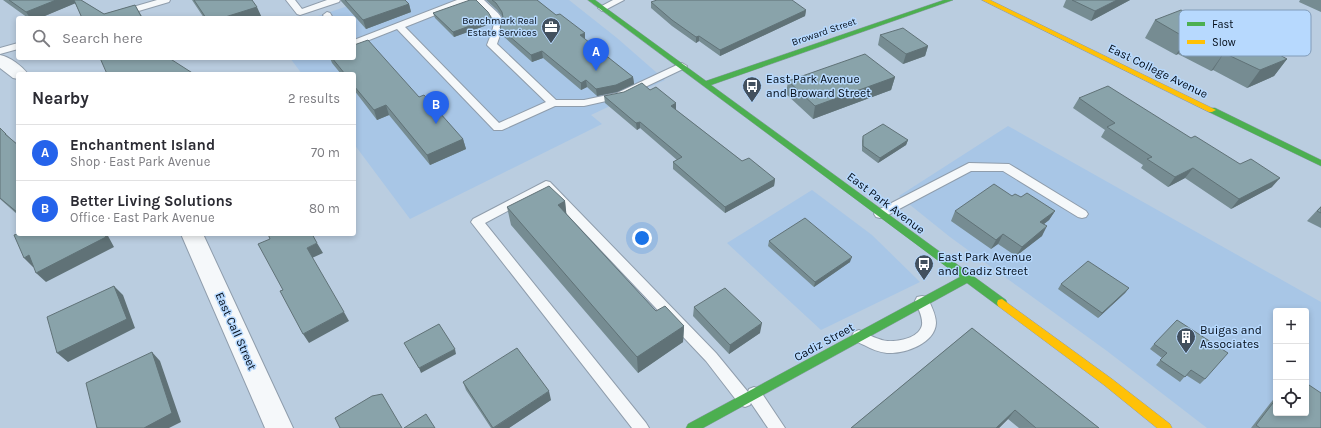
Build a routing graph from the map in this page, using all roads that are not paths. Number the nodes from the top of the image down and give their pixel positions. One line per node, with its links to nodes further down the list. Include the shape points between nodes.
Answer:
1 (166, 0): 12 (lane)
2 (290, 0): 3 (lane, via 300,12)
3 (336, 0)
4 (465, 0): 10 (lane)
5 (479, 0): 21 (lane, via 498,18 499,26 492,45)
6 (591, 0): 11 (street, East Park Avenue)
7 (620, 0): 11 (lane)
8 (950, 0): 20 (street, Broward Street)
9 (985, 0): 22 (street, East College Avenue)
10 (442, 4): 13 (lane)
11 (602, 8): 18 (street, East Park Avenue)
12 (112, 16)
13 (398, 26): 14 (lane); 21 (lane, via 498,128)
14 (356, 42)
15 (16, 47): 16 (lane)
16 (0, 51)
17 (0, 60): 19 (street)
18 (682, 66): 20 (street, East Park Avenue); 21 (lane, via 620,95 584,103)
19 (16, 72)
20 (706, 84): 23 (street, East Park Avenue)
21 (553, 102)
22 (1321, 163)
23 (880, 214): 24 (lane, via 969,166 1005,167); 26 (street, East Park Avenue)
24 (1082, 214)
25 (193, 236): 30 (street, East Call Street)
26 (967, 278): 27 (street, Cadiz Street); 34 (street, East Park Avenue)
27 (922, 301): 28 (street, Cadiz Street); 28 (lane, via 929,320 928,328 910,344 883,347)
28 (859, 336): 29 (street, Cadiz Street)
29 (749, 397): 31 (lane, via 546,186 477,222); 32 (street, Cadiz Street); 33 (lane)
30 (279, 428)
31 (641, 428)
32 (692, 428)
33 (777, 428)
34 (1166, 428)

